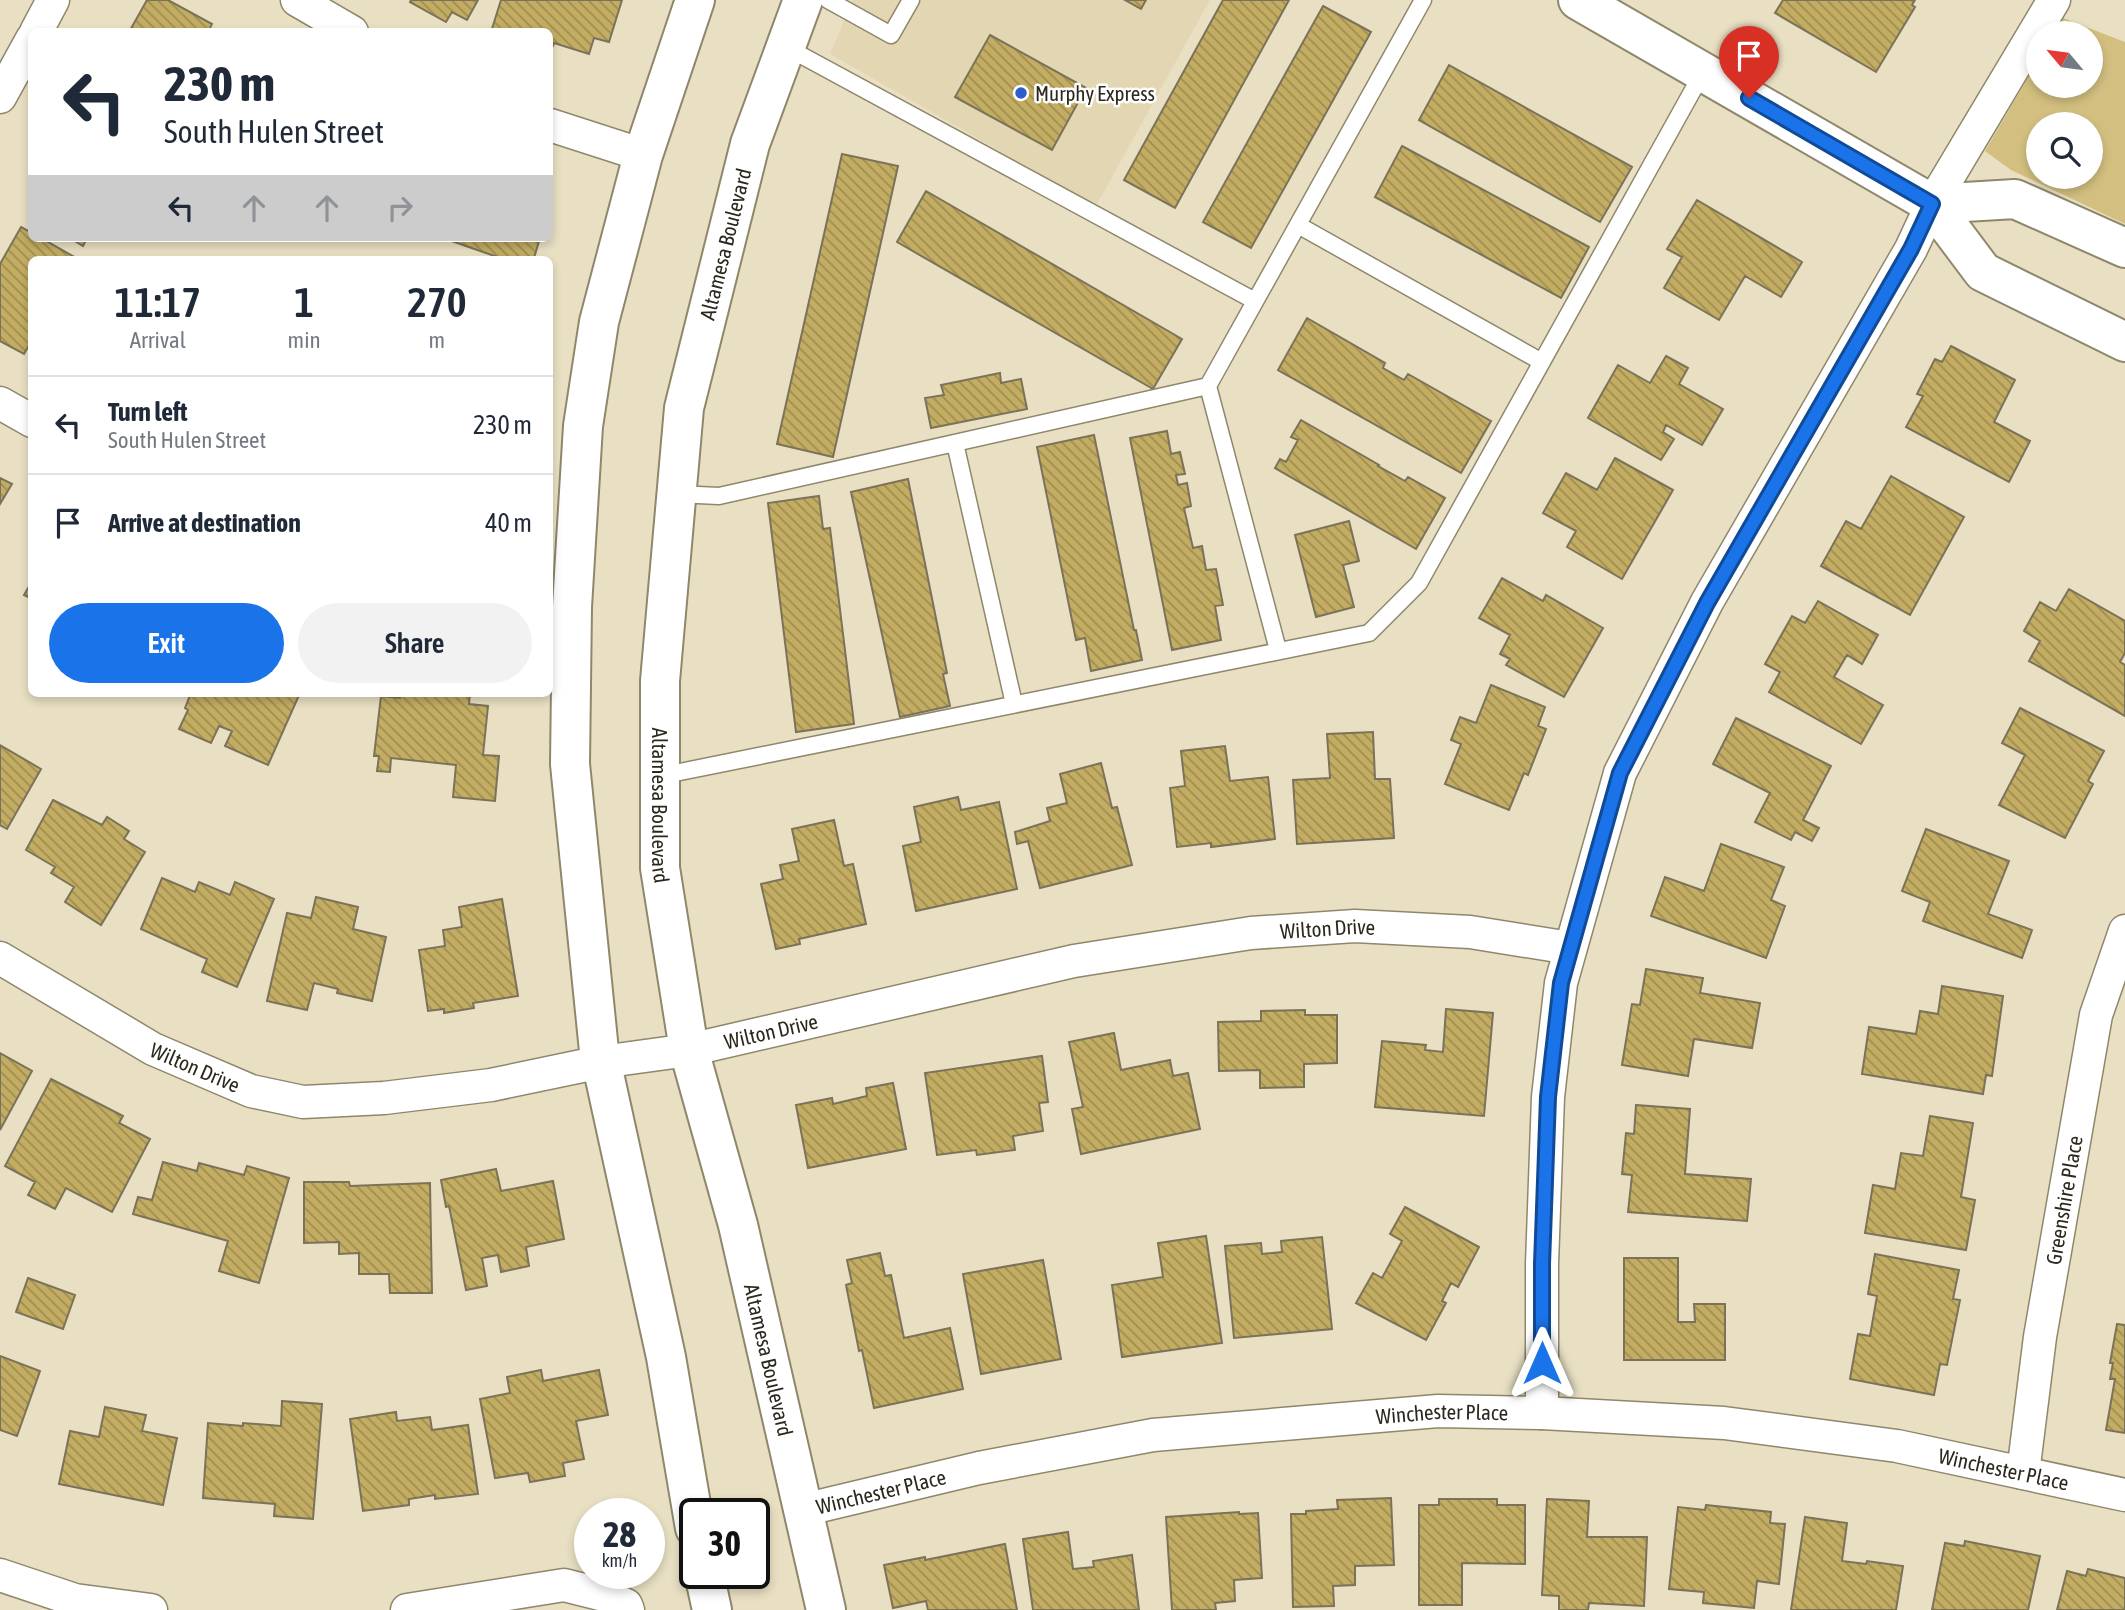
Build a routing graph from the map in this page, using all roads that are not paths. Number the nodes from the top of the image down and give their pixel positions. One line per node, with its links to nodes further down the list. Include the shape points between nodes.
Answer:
1 (53, 0): 10 (street)
2 (298, 0): 11 (street)
3 (695, 0): 17 (main road)
4 (803, 0): 13 (main road, Altamesa Boulevard)
5 (828, 0): 6 (lane, via 891,35)
6 (911, 0)
7 (1423, 0): 19 (lane)
8 (1578, 0): 14 (main road)
9 (2054, 0): 18 (street)
10 (38, 28)
11 (345, 28)
12 (28, 46): 15 (street)
13 (786, 47): 21 (lane); 28 (main road, Altamesa Boulevard, via 738,186 684,408)
14 (1703, 72): 18 (main road); 23 (lane)
15 (0, 97)
16 (553, 126): 17 (street)
17 (643, 155): 29 (main road, via 599,322)
18 (1932, 204): 20 (main road, via 2015,199); 22 (main road, via 1983,272); 34 (street, via 1911,249 1707,603 1620,773)
19 (1297, 225): 21 (lane); 23 (lane)
20 (2125, 248)
21 (1255, 301): 24 (lane)
22 (2125, 342)
23 (1542, 362): 30 (lane, via 1419,583 1369,633)
24 (1208, 386): 27 (lane); 30 (lane)
25 (0, 403): 26 (street)
26 (28, 419)
27 (955, 443): 28 (lane, via 719,496); 31 (lane)
28 (677, 494): 32 (main road, Altamesa Boulevard, via 660,681)
29 (561, 607): 37 (main road, via 570,764)
30 (1278, 650): 31 (lane)
31 (1014, 704): 32 (lane)
32 (660, 776): 36 (main road, Altamesa Boulevard, via 660,868)
33 (2125, 931): 39 (street, Greenshire Place, via 2096,1016 2040,1337)
34 (1570, 948): 36 (street, Wilton Drive, via 1470,932 1368,927 1251,933 1074,961); 38 (street, via 1561,983 1548,1097)
35 (0, 958): 37 (street, Wilton Drive, via 153,1049 251,1091 303,1101 384,1098 491,1085)
36 (689, 1050): 37 (street, Wilton Drive); 42 (main road, Altamesa Boulevard, via 738,1225)
37 (601, 1062): 41 (main road, via 666,1357)
38 (1542, 1413): 39 (street, Winchester Place, via 1724,1423 1897,1446); 42 (street, Winchester Place, via 1438,1411 1153,1435 979,1468)
39 (2023, 1473): 40 (street, Winchester Place)
40 (2125, 1495)
41 (690, 1498)
42 (803, 1510): 49 (main road, Altamesa Boulevard)
43 (0, 1575): 45 (street, via 75,1600)
44 (707, 1589): 48 (main road)
45 (151, 1610)
46 (407, 1610): 47 (street, via 564,1585 604,1595)
47 (628, 1610)
48 (712, 1610)
49 (826, 1610)

